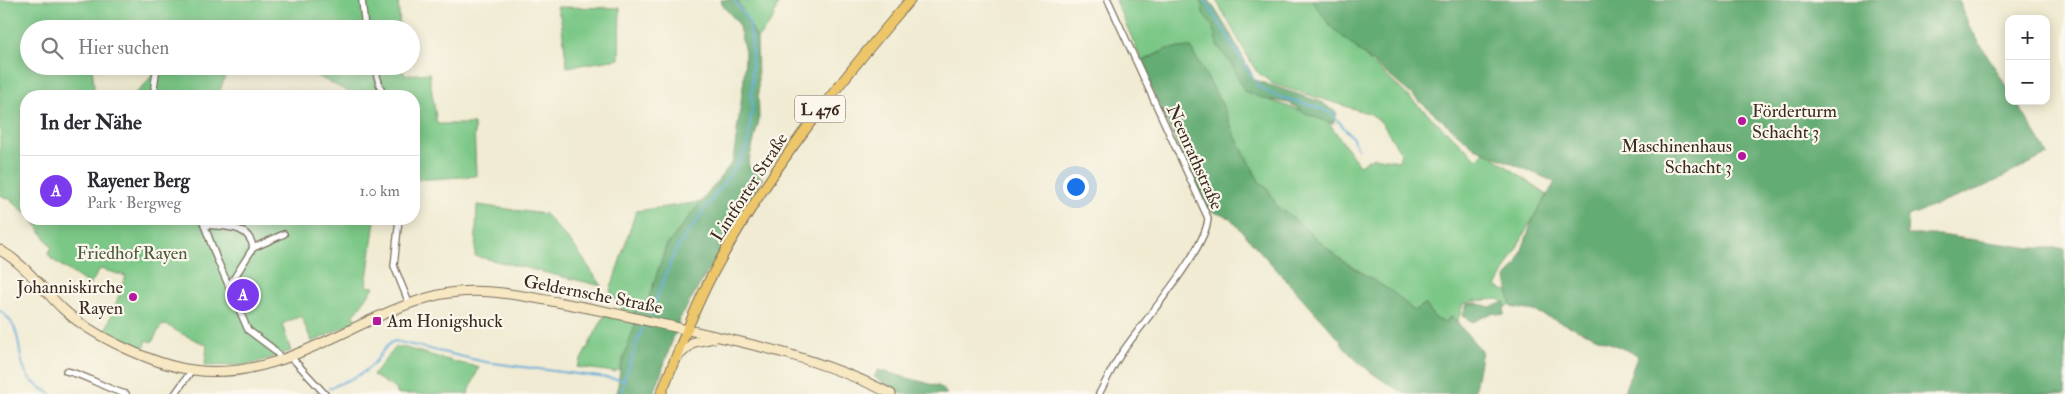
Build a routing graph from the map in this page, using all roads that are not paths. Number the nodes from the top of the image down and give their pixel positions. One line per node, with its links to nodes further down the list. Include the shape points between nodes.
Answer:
1 (362, 0): 4 (street)
2 (910, 0): 16 (main road, Lintforter Straße / L 476, via 824,104 775,172 749,211)
3 (1108, 0): 27 (street, Neenrathstraße, via 1208,218 1205,233 1193,254 1121,354)
4 (364, 20)
5 (156, 75): 7 (street)
6 (377, 75): 8 (street)
7 (155, 90)
8 (381, 90)
9 (205, 225): 12 (street, via 240,229 246,232); 14 (street)
10 (398, 225): 15 (street, via 394,266)
11 (284, 234): 12 (street)
12 (253, 248): 14 (street)
13 (0, 250): 20 (main road, Geldernsche Straße, via 24,267 63,309 81,323 119,345)
14 (229, 286): 19 (street, via 248,330)
15 (409, 303): 16 (main road, Geldernsche Straße, via 454,293 499,292); 19 (main road, Geldernsche Straße)
16 (687, 329): 17 (main road, Geldernsche Straße); 18 (main road, Lintforter Straße / L 476)
17 (717, 338): 18 (main road, Lintforter Straße, via 694,342); 26 (main road, Geldernsche Straße, via 817,362 856,376)
18 (676, 358): 25 (main road, Lintforter Straße / L 476)
19 (287, 359): 20 (main road, Geldernsche Straße, via 226,372); 24 (street)
20 (192, 370): 23 (street)
21 (66, 372): 22 (street, via 77,373)
22 (126, 394)
23 (175, 394)
24 (325, 394)
25 (661, 394)
26 (891, 394)
27 (1099, 394)

